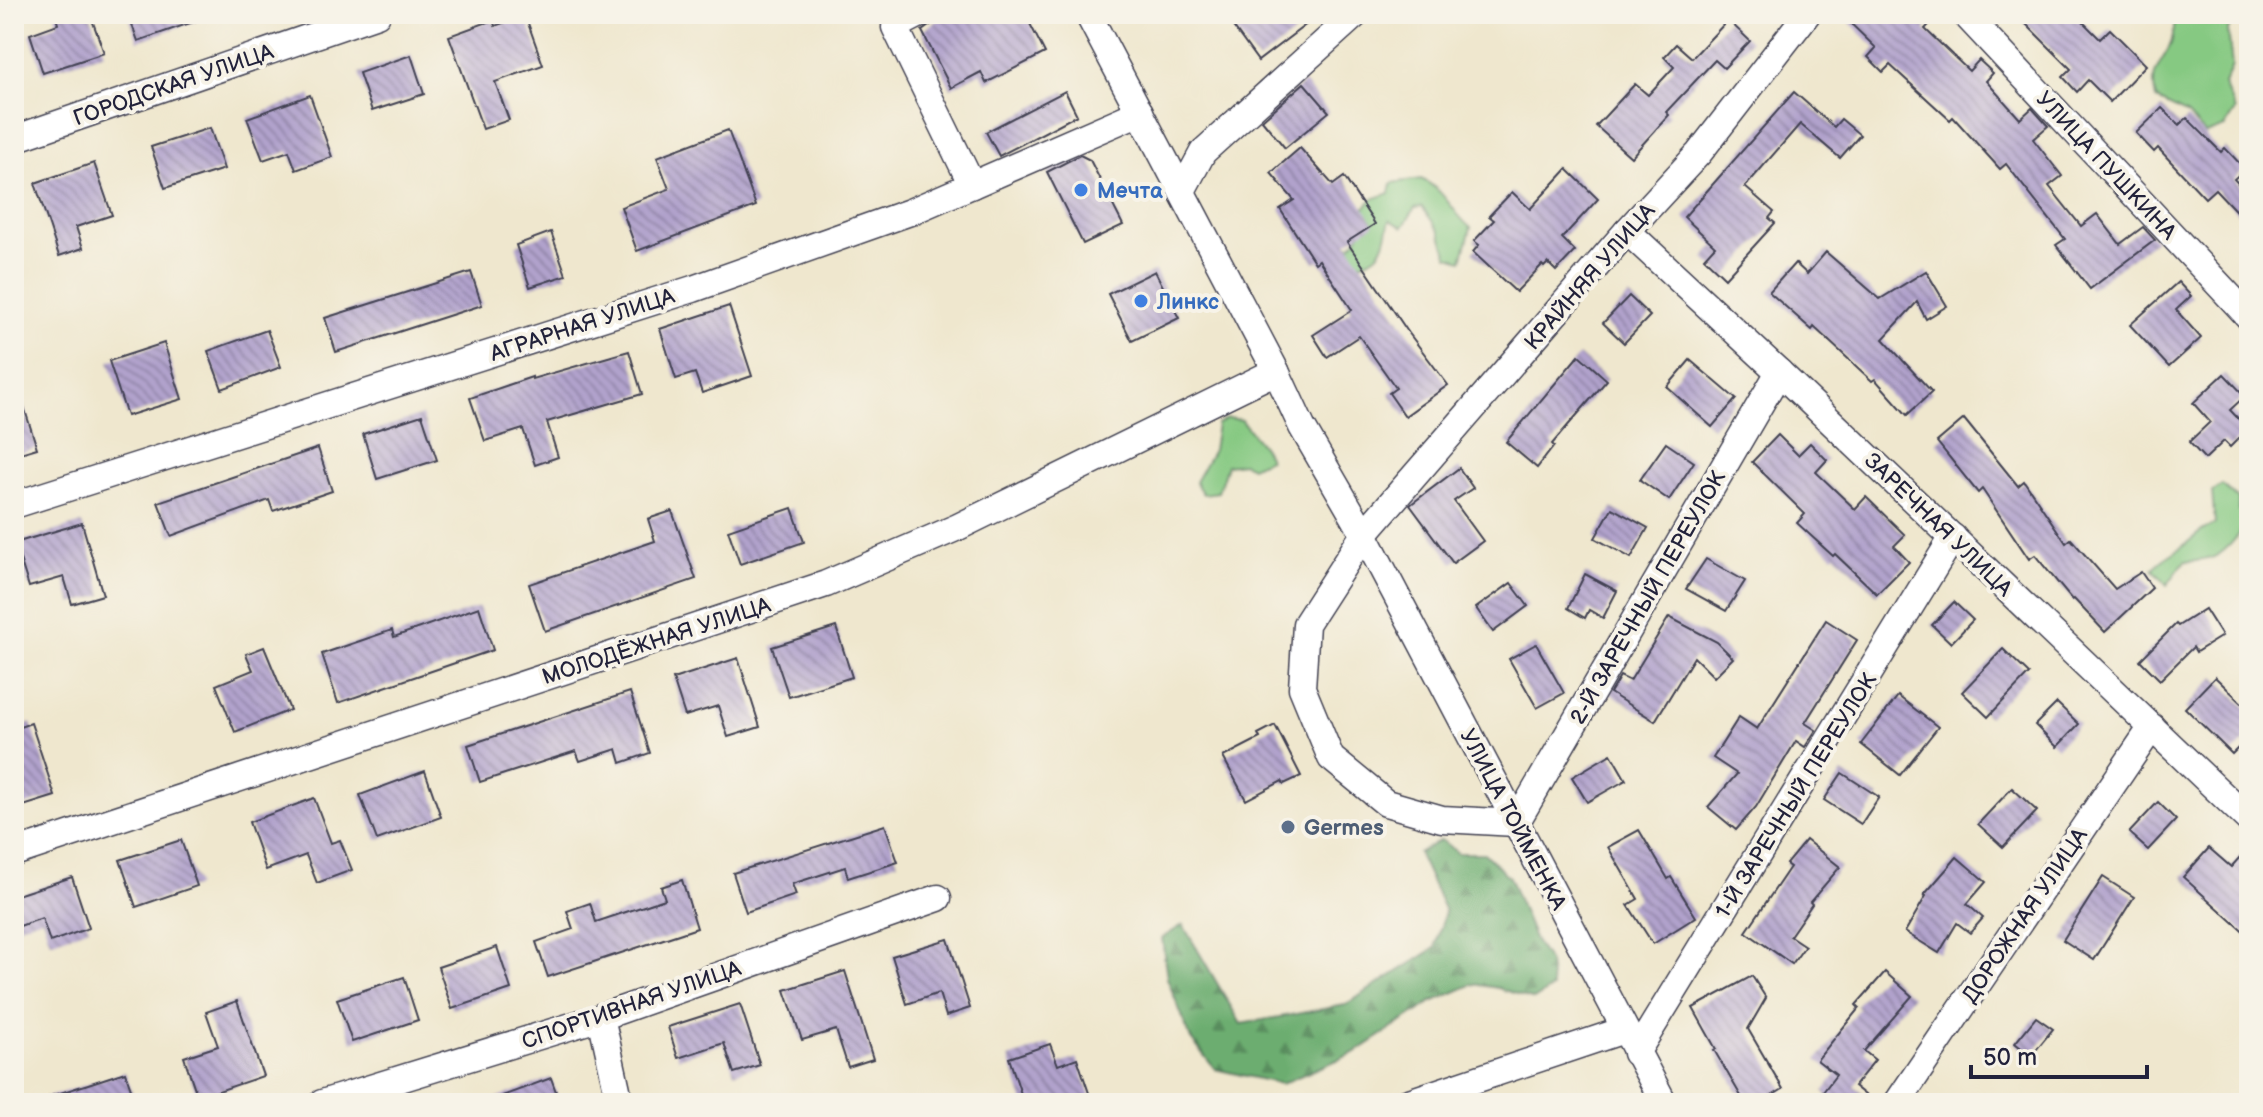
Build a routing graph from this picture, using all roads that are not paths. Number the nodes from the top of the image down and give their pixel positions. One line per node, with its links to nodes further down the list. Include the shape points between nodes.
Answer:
1 (377, 14): 8 (street, ГОРОДСКАЯ УЛИЦА)
2 (920, 14): 9 (street, via 895,27)
3 (1088, 14): 7 (street, УЛИЦА ТОЙМЕНКА)
4 (1356, 14): 10 (street, via 1203,152)
5 (1807, 14): 11 (street, КРАЙНЯЯ УЛИЦА, via 1699,153)
6 (1965, 14): 12 (street, УЛИЦА ПУШКИНА)
7 (1140, 112): 9 (street, АГРАРНАЯ УЛИЦА); 10 (street, УЛИЦА ТОЙМЕНКА)
8 (14, 139)
9 (972, 185): 15 (street, АГРАРНАЯ УЛИЦА, via 693,289)
10 (1182, 191): 13 (street, УЛИЦА ТОЙМЕНКА)
11 (1627, 231): 14 (street, ЗАРЕЧНАЯ УЛИЦА); 16 (street, КРАЙНЯЯ УЛИЦА)
12 (2249, 317)
13 (1276, 371): 16 (street, УЛИЦА ТОЙМЕНКА); 21 (street, МОЛОДЁЖНАЯ УЛИЦА, via 958,527 826,584)
14 (1779, 372): 17 (street, ЗАРЕЧНАЯ УЛИЦА); 20 (street, 2-Й ЗАРЕЧНЫЙ ПЕРЕУЛОК)
15 (14, 505)
16 (1364, 534): 20 (street, УЛИЦА ТОЙМЕНКА); 20 (street, КРАЙНЯЯ УЛИЦА, via 1306,624 1302,688 1331,758 1386,803 1442,819)
17 (1953, 537): 18 (street, ЗАРЕЧНАЯ УЛИЦА); 24 (street, 1-Й ЗАРЕЧНЫЙ ПЕРЕУЛОК)
18 (2152, 727): 19 (street, ЗАРЕЧНАЯ УЛИЦА); 29 (street, ДОРОЖНАЯ УЛИЦА)
19 (2249, 820)
20 (1516, 823): 24 (street, УЛИЦА ТОЙМЕНКА)
21 (14, 853)
22 (938, 898): 23 (street, СПОРТИВНАЯ УЛИЦА)
23 (601, 1017): 25 (street, СПОРТИВНАЯ УЛИЦА); 26 (street)
24 (1630, 1041): 27 (street); 28 (street, УЛИЦА ТОЙМЕНКА)
25 (322, 1103)
26 (620, 1103)
27 (1406, 1103)
28 (1664, 1103)
29 (1897, 1103)

